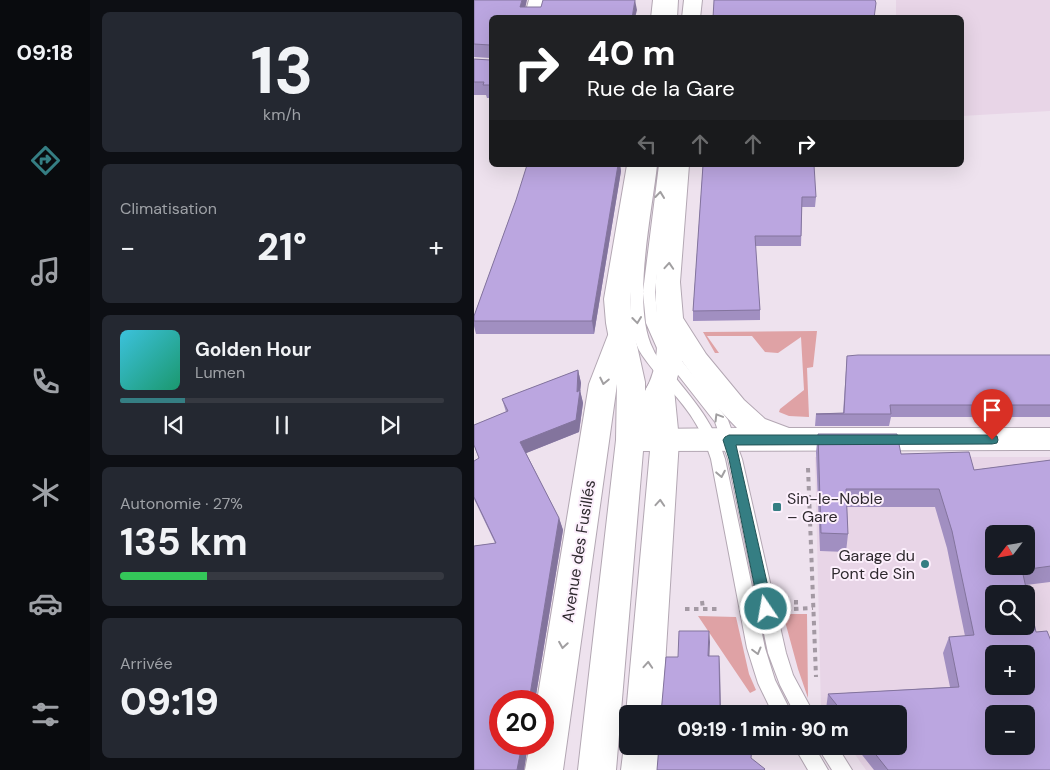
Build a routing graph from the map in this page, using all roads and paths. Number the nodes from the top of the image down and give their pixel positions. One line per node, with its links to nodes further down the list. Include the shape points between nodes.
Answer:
1 (538, 0): 6 (street)
2 (662, 0): 7 (street)
3 (674, 0): 8 (lane)
4 (682, 0): 9 (lane)
5 (693, 0): 10 (street)
6 (534, 15)
7 (660, 15)
8 (672, 15)
9 (680, 15)
10 (691, 15)
11 (638, 167): 16 (street, Avenue des Fusillés, via 618,299)
12 (652, 167): 17 (lane, one-way to 17, via 636,288 636,318 646,352)
13 (664, 167): 17 (lane, one-way to 13, via 650,303)
14 (678, 167): 15 (street, one-way to 14, via 668,282)
15 (669, 315): 17 (street); 22 (street, via 685,346 747,420)
16 (621, 335): 19 (street, Avenue des Fusillés, via 631,382); 38 (street, Avenue des Fusillés, one-way to 38, via 603,384)
17 (665, 374): 19 (street); 20 (street); 21 (lane, via 715,411 721,420)
18 (1050, 439): 22 (street)
19 (630, 440): 20 (street); 39 (street, Avenue des Fusillés)
20 (665, 440): 21 (street); 26 (street, one-way to 20)
21 (720, 440): 22 (street); 33 (lane, one-way to 33, via 718,459 756,648 767,683); 34 (lane, via 735,459 777,653)
22 (804, 454): 25 (path)
23 (796, 600): 30 (path)
24 (702, 601): 27 (path)
25 (813, 608): 30 (path); 31 (path)
26 (652, 609): 27 (path); 32 (street, one-way to 26)
27 (703, 609): 28 (path)
28 (722, 609)
29 (790, 609): 30 (path)
30 (796, 609)
31 (816, 680)
32 (645, 705)
33 (778, 705)
34 (800, 705)
35 (641, 755): 40 (street)
36 (809, 755): 41 (lane)
37 (832, 755): 42 (lane)
38 (544, 770)
39 (597, 770)
40 (640, 770)
41 (819, 770)
42 (842, 770)

